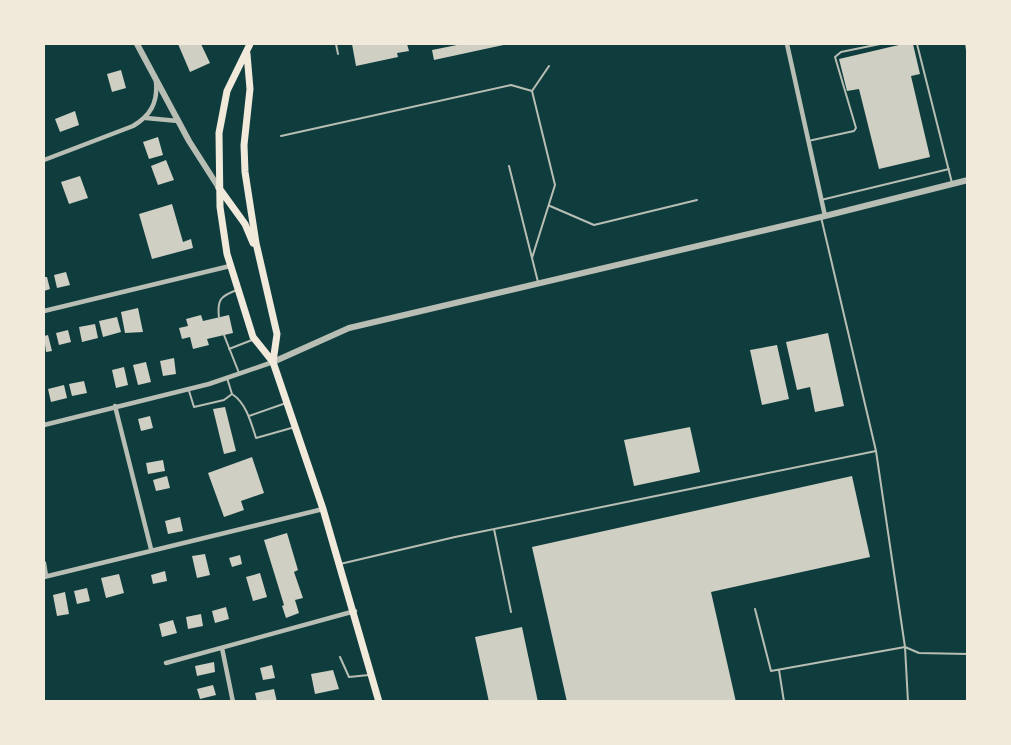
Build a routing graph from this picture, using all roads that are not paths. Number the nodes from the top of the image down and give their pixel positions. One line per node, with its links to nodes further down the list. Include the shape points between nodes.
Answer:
1 (137, 44): 12 (street)
2 (250, 44): 8 (main road)
3 (336, 44): 9 (lane)
4 (787, 44): 17 (street)
5 (880, 44): 17 (lane, via 841,52 835,57 854,130)
6 (917, 44): 20 (lane)
7 (966, 44): 10 (lane)
8 (247, 54): 23 (main road, via 227,91 222,114); 29 (main road, via 250,89 245,172)
9 (339, 54)
10 (968, 56)
11 (549, 66): 13 (lane)
12 (156, 79): 14 (street, via 157,93); 15 (street)
13 (532, 91): 16 (lane, via 511,84); 26 (lane, via 555,185)
14 (146, 118): 15 (street); 18 (street)
15 (178, 121): 23 (street)
16 (281, 136)
17 (808, 141): 25 (street)
18 (44, 160)
19 (509, 166): 28 (lane)
20 (949, 169): 22 (lane); 25 (lane)
21 (968, 180): 22 (street)
22 (952, 183): 27 (street)
23 (219, 188): 29 (main road, via 245,224); 30 (main road)
24 (697, 200): 26 (lane, via 594,225)
25 (821, 200): 27 (street)
26 (550, 206): 28 (lane)
27 (823, 217): 31 (street); 48 (lane)
28 (532, 258): 31 (lane)
29 (260, 260): 38 (main road, via 277,334)
30 (230, 266): 32 (main road); 33 (street)
31 (538, 282): 38 (street, via 349,328)
32 (238, 290): 34 (lane, via 220,298); 36 (main road)
33 (44, 311)
34 (219, 318)
35 (224, 335): 37 (lane)
36 (255, 339): 37 (lane); 38 (main road)
37 (229, 349): 39 (lane)
38 (273, 362): 39 (street); 43 (main road)
39 (239, 373): 40 (street)
40 (227, 377): 41 (street); 42 (lane)
41 (188, 389): 42 (lane, via 194,407 224,400); 44 (street)
42 (232, 394): 45 (lane)
43 (286, 403): 45 (lane); 47 (main road)
44 (116, 406): 46 (street); 51 (street)
45 (248, 417): 47 (lane, via 256,438)
46 (44, 425)
47 (295, 427): 49 (main road)
48 (876, 451): 50 (lane); 58 (lane)
49 (323, 509): 51 (street); 53 (main road)
50 (494, 529): 53 (lane); 57 (lane)
51 (151, 549): 54 (street)
52 (44, 563): 54 (street)
53 (340, 564): 56 (main road)
54 (45, 576)
55 (755, 609): 63 (lane, via 771,672)
56 (355, 611): 59 (street); 64 (main road)
57 (511, 612)
58 (905, 647): 60 (lane, via 920,653); 63 (lane); 68 (lane)
59 (222, 648): 62 (street); 65 (street)
60 (968, 654)
61 (340, 657): 64 (lane, via 349,677)
62 (166, 663)
63 (779, 670): 67 (lane)
64 (372, 674): 66 (main road)
65 (233, 702)
66 (379, 702)
67 (784, 702)
68 (908, 702)

